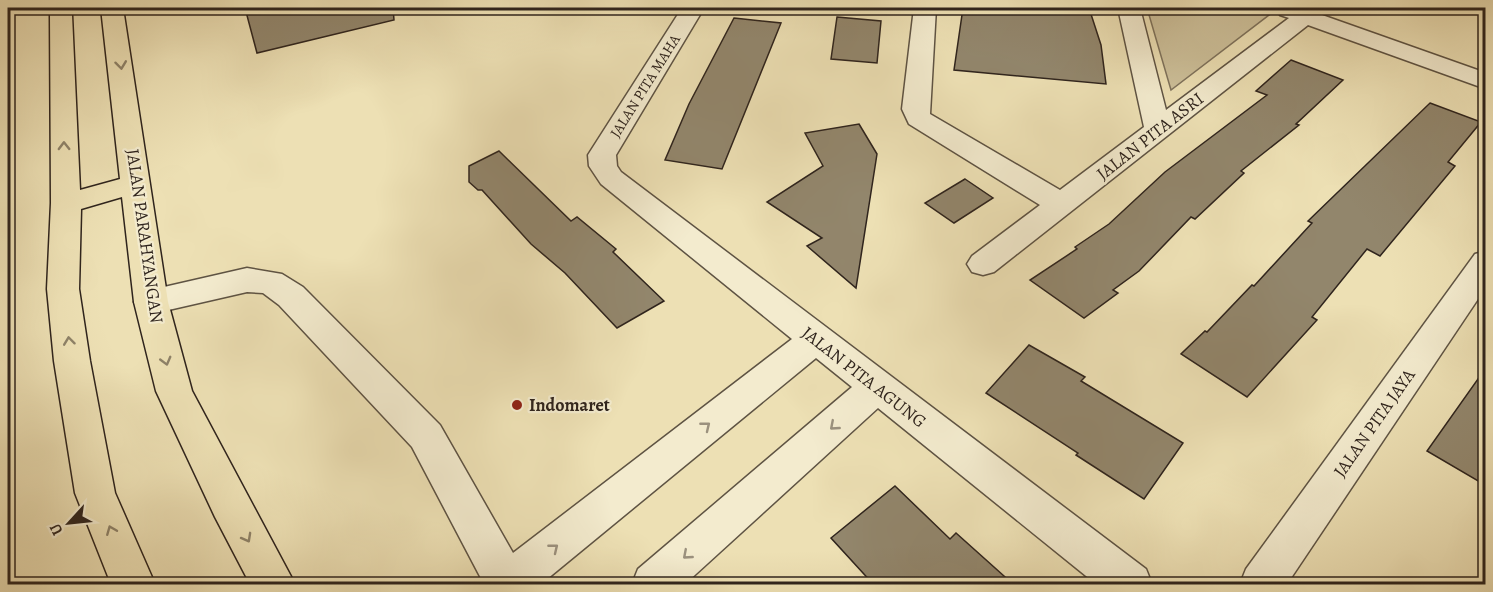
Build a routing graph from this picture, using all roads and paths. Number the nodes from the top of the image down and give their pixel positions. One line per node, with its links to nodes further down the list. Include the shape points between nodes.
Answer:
1 (58, 8): 11 (main road, one-way to 1)
2 (112, 8): 10 (main road, JALAN PARAHYANGAN, one-way to 10)
3 (693, 8): 9 (street, JALAN PITA MAHA, via 602,155)
4 (925, 8): 12 (street, via 915,109 918,118)
5 (1129, 8): 8 (street)
6 (1300, 10): 7 (street); 8 (street, JALAN PITA ASRI)
7 (1485, 82)
8 (1158, 129): 12 (street, JALAN PITA ASRI)
9 (603, 166): 16 (street, JALAN PITA AGUNG, via 611,178)
10 (136, 184): 11 (main road); 15 (main road, JALAN PARAHYANGAN)
11 (66, 203): 18 (main road, one-way to 11, via 95,493 63,289)
12 (1061, 204): 14 (street, JALAN PITA ASRI)
13 (1485, 262): 23 (street, JALAN PITA JAYA)
14 (983, 264)
15 (151, 302): 19 (main road, JALAN PARAHYANGAN, one-way to 19, via 174,391); 20 (street, via 247,280 271,282 291,296 426,436)
16 (816, 339): 17 (street, JALAN PITA AGUNG); 20 (street, one-way to 16)
17 (878, 387): 21 (street, one-way to 21); 22 (street, JALAN PITA AGUNG)
18 (133, 585)
19 (273, 585)
20 (508, 585)
21 (654, 585)
22 (1130, 585)
23 (1262, 585)

